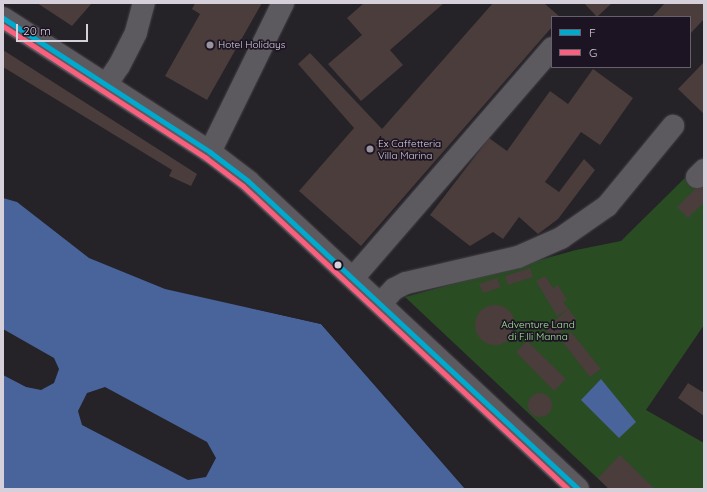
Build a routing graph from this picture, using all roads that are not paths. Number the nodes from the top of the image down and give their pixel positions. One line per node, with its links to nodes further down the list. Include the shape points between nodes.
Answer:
1 (144, 3): 5 (street, via 136,32)
2 (284, 3): 7 (street)
3 (3, 18): 5 (street)
4 (551, 49): 8 (street)
5 (106, 85): 7 (street)
6 (672, 126): 9 (street, via 607,206 560,238 518,257 406,283 394,289)
7 (210, 152): 8 (street, via 248,181)
8 (353, 278): 9 (street)
9 (380, 304): 10 (street)
10 (578, 489)

